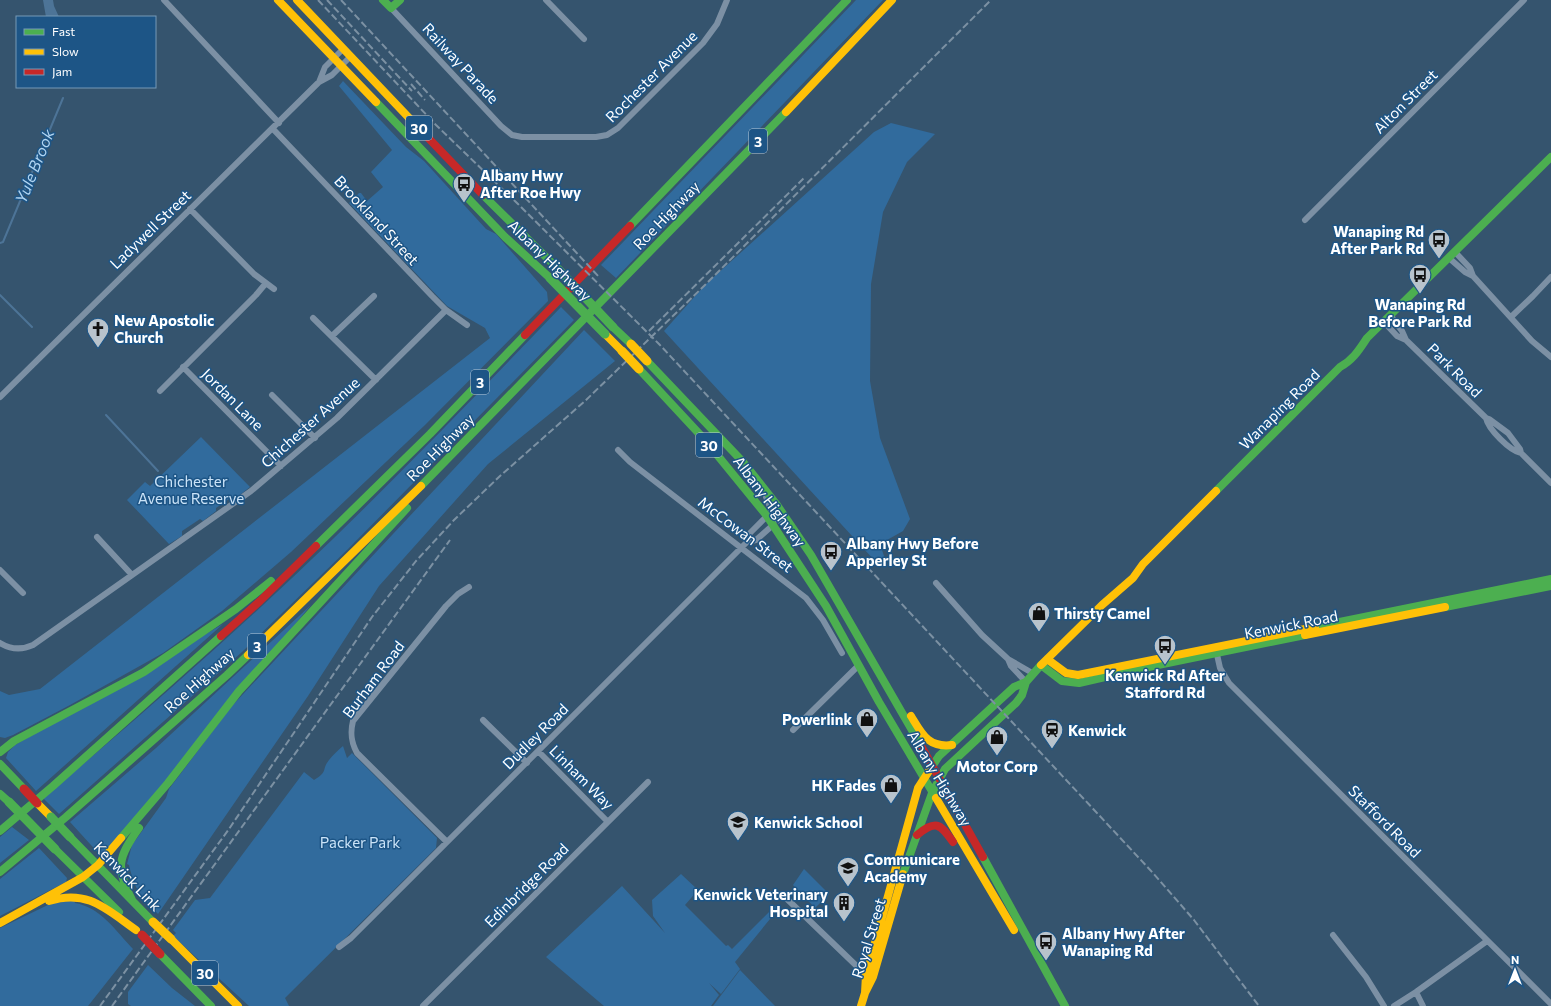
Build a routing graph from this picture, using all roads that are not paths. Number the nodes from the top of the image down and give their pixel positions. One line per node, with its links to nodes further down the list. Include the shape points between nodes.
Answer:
1 (164, 0): 18 (street)
2 (278, 0): 15 (main road, Albany Highway / 30)
3 (297, 0): 13 (main road, Albany Highway / 30)
4 (383, 0): 11 (main road, Railway Parade)
5 (400, 0): 11 (main road)
6 (546, 0): 12 (street)
7 (727, 0): 20 (street, Rochester Avenue, via 717,24 703,44 615,131 596,138)
8 (848, 0): 56 (main road, Roe Highway / 3, via 430,434)
9 (892, 0): 48 (main road, Roe Highway / 3)
10 (1524, 0): 23 (street, Alton Street)
11 (391, 8): 20 (street, Railway Parade, via 501,126 512,135)
12 (584, 39)
13 (344, 49): 14 (main road, Albany Highway / 30); 15 (street, Ladywell Street)
14 (350, 56): 16 (street, Ladywell Street); 50 (main road, Albany Highway / 30, bridge, via 631,344 743,462)
15 (333, 58): 16 (main road, Albany Highway / 30); 17 (street, Ladywell Street, via 325,67)
16 (340, 66): 17 (street, Ladywell Street, via 332,75); 51 (main road, Albany Highway / 30, bridge, via 505,237 550,278 622,351 705,440)
17 (319, 82): 18 (street, Ladywell Street)
18 (278, 123): 19 (street, Ladywell Street)
19 (273, 129): 22 (street, Ladywell Street); 29 (street, Brookland Street)
20 (522, 137)
21 (1551, 157): 24 (main road, Wanaping Road)
22 (190, 209): 26 (street); 42 (street, Ladywell Street)
23 (1305, 220)
24 (1452, 255): 30 (main road, Wanaping Road); 31 (street)
25 (1551, 277): 31 (street)
26 (266, 283): 27 (street); 38 (street)
27 (274, 289)
28 (374, 296): 35 (street)
29 (446, 310): 34 (street, Brookland Street); 39 (street, Chichester Avenue)
30 (1391, 316): 33 (main road, Wanaping Road); 36 (street, Park Road)
31 (1511, 317): 37 (street, via 1532,341)
32 (313, 318): 35 (street)
33 (1384, 322): 36 (street, Park Road); 68 (main road, Wanaping Road, via 1363,343 1351,360 1340,367 1143,564 1133,578)
34 (467, 325)
35 (332, 336): 39 (street)
36 (1406, 340): 43 (street, Park Road)
37 (1551, 357)
38 (184, 367): 40 (street); 47 (street, Jordan Lane)
39 (376, 380): 44 (street, Chichester Avenue)
40 (160, 391)
41 (272, 395): 44 (street)
42 (0, 397)
43 (1486, 418): 46 (street, Park Road, via 1508,433); 46 (street, Park Road, via 1499,438)
44 (315, 438): 47 (street, Chichester Avenue)
45 (618, 450): 55 (street, McCowan Street, via 630,462)
46 (1521, 453): 49 (street, Park Road)
47 (281, 466): 58 (street, Chichester Avenue, via 251,491)
48 (440, 467): 89 (main road, via 398,519 239,691); 97 (main road, Roe Highway / 3, via 227,675)
49 (1551, 483)
50 (762, 486): 51 (street); 52 (main road, Albany Highway)
51 (771, 519): 52 (street); 54 (street, Dudley Road, via 749,534); 54 (street, Dudley Road, via 756,540); 69 (main road, Albany Highway / 30, via 826,606)
52 (794, 529): 72 (main road, Albany Highway)
53 (97, 537): 58 (street)
54 (747, 542): 55 (street, Dudley Road)
55 (742, 547): 66 (street, McCowan Street, via 806,598 823,620); 81 (street, Dudley Road)
56 (304, 557): 79 (main road, via 236,609 144,672); 93 (main road, Roe Highway / 3, via 209,647)
57 (0, 570): 63 (street)
58 (132, 575): 64 (street, Chichester Avenue, via 32,646 24,649 13,648)
59 (1551, 579): 65 (main road, Kenwick Road)
60 (936, 583): 67 (street, via 982,635)
61 (1551, 586): 65 (main road, Kenwick Road)
62 (469, 587): 95 (street, Burham Road, via 446,606 351,728 352,741 357,753)
63 (22, 593)
64 (0, 643)
65 (1215, 650): 68 (main road, Kenwick Road, via 1075,676); 105 (street, Stafford Road, via 1220,668 1229,683)
66 (842, 653)
67 (1008, 659): 70 (street); 71 (street)
68 (1044, 662): 70 (main road, Wanaping Road)
69 (859, 665): 75 (street); 86 (main road, Albany Highway / 30)
70 (1034, 674): 71 (main road, Wanaping Road)
71 (1026, 682): 73 (main road, Wanaping Road, via 1014,687); 77 (main road, Wanaping Road, via 1022,695)
72 (894, 700): 80 (main road, via 905,705 929,741 940,746); 85 (main road, Albany Highway)
73 (986, 715): 76 (main road, Wanaping Road); 77 (main road)
74 (483, 720): 83 (street)
75 (793, 730)
76 (969, 730): 77 (main road, via 984,728); 80 (main road, Wanaping Road)
77 (988, 731): 87 (main road, Wanaping Road, via 947,766)
78 (0, 741): 79 (main road)
79 (14, 741): 82 (main road)
80 (952, 745): 85 (main road, Wanaping Road)
81 (538, 751): 83 (street, Dudley Road); 92 (street, Linham Way)
82 (0, 752)
83 (526, 762): 95 (street, Dudley Road)
84 (0, 764): 96 (main road, Kenwick Link / 30, bridge)
85 (932, 766): 86 (main road, Wanaping Road); 87 (main road, Albany Highway)
86 (924, 779): 90 (main road, Albany Highway); 107 (main road, Royal Street, via 913,802)
87 (939, 779): 90 (main road, Royal Street); 116 (main road, Albany Highway)
88 (648, 782): 92 (street, Edinbridge Road)
89 (168, 783): 96 (main road); 101 (main road, via 161,798 123,854 122,880)
90 (932, 793): 94 (main road, Royal Street); 99 (main road, Albany Highway)
91 (0, 794): 98 (main road, Kenwick Link / 30, bridge)
92 (607, 821): 113 (street, Edinbridge Road)
93 (0, 831)
94 (917, 835): 99 (main road, via 930,825 943,828 976,877); 109 (main road, Royal Street, via 873,977)
95 (447, 842): 106 (street, Dudley Road)
96 (98, 866): 98 (main road); 101 (main road, Kenwick Link / 30)
97 (0, 872)
98 (83, 877): 102 (main road); 103 (main road, Kenwick Link / 30)
99 (989, 888): 115 (main road, Albany Highway)
100 (787, 899): 107 (street)
101 (132, 900): 112 (main road, Kenwick Link / 30, bridge)
102 (3, 921): 103 (main road, via 57,898 78,896 96,903)
103 (139, 933): 111 (main road, Kenwick Link / 30, bridge)
104 (1333, 935): 117 (street, via 1366,977)
105 (1487, 941): 108 (street); 110 (street, Stafford Road)
106 (339, 947)
107 (866, 975): 109 (main road, Royal Street)
108 (1416, 992): 118 (street); 119 (street)
109 (865, 993): 114 (main road, Royal Street)
110 (1551, 1004)
111 (211, 1006)
112 (238, 1006)
113 (423, 1006)
114 (861, 1006)
115 (1058, 1006)
116 (1065, 1006)
117 (1384, 1006)
118 (1394, 1006)
119 (1423, 1006)

